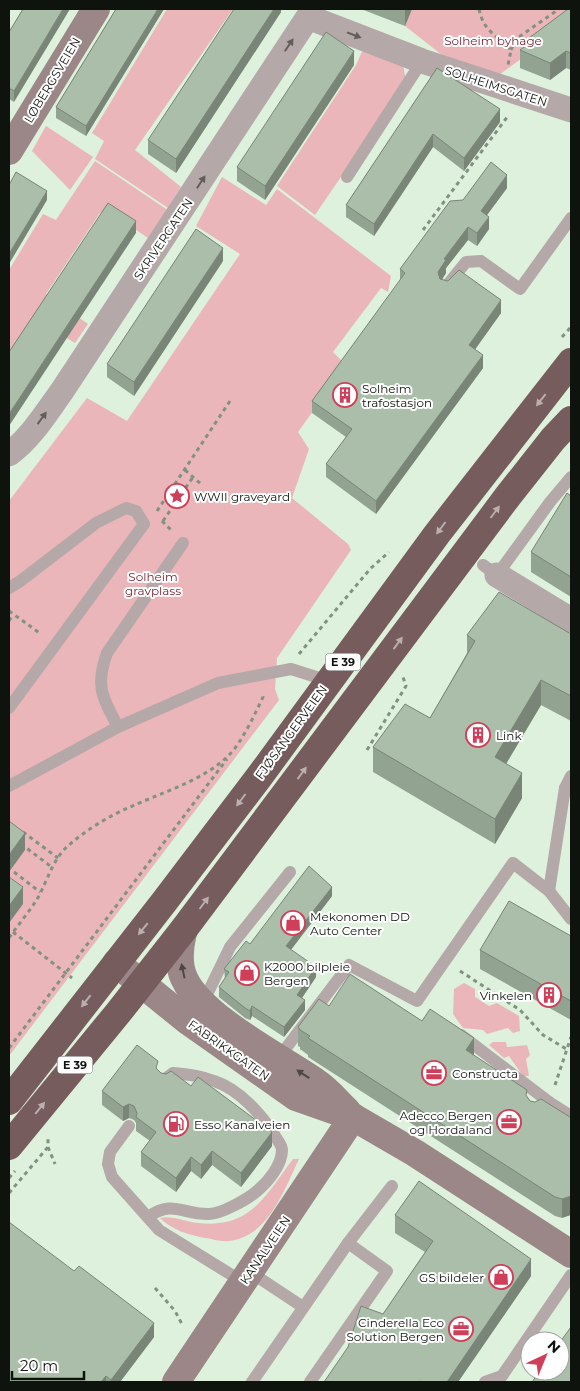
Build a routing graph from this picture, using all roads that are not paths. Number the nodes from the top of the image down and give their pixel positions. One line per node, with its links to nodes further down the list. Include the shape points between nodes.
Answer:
1 (96, 9): 5 (main road, LØBERGSVEIEN)
2 (312, 13): 3 (street, SOLHEIMSGATEN, one-way to 3); 11 (street, SKRIVERGATEN, one-way to 2, via 32,432 62,391)
3 (422, 61): 4 (street, SOLHEIMSGATEN); 6 (lane)
4 (571, 110)
5 (9, 151)
6 (347, 177)
7 (571, 218): 8 (lane, via 520,289 481,260 466,262)
8 (446, 286)
9 (571, 362): 17 (highway, FJØSANGERVEIEN / E 39, one-way to 17, via 471,489)
10 (571, 420): 26 (highway, E 39, one-way to 10, via 465,552)
11 (9, 454)
12 (571, 477): 14 (lane)
13 (183, 544): 19 (lane, via 107,653 101,668 100,687)
14 (490, 570): 16 (street)
15 (9, 588): 18 (lane, via 96,523 126,508 136,511 144,524)
16 (571, 620)
17 (329, 681): 19 (lane, via 291,669 218,683); 27 (highway, FJØSANGERVEIEN / E 39, one-way to 27)
18 (9, 708)
19 (118, 726): 21 (lane)
20 (571, 776): 22 (lane)
21 (9, 786)
22 (568, 790): 24 (lane)
23 (290, 872): 29 (lane, via 230,947)
24 (548, 891): 25 (lane); 31 (lane, via 513,864 445,961 421,1004 349,965)
25 (571, 919)
26 (184, 929): 28 (highway, E 39); 29 (main road, FABRIKKGATEN, one-way to 26, via 191,991 183,976 179,949)
27 (116, 962): 28 (main road, FABRIKKGATEN); 33 (highway, FJØSANGERVEIEN / E 39, one-way to 33)
28 (142, 983): 29 (main road, FABRIKKGATEN); 39 (highway, E 39, one-way to 28)
29 (195, 1013): 31 (main road, FABRIKKGATEN)
30 (448, 1025): 34 (lane)
31 (273, 1067): 37 (main road, FABRIKKGATEN, via 296,1097)
32 (164, 1080): 41 (lane, via 173,1073 184,1074 216,1081 237,1094 256,1109 271,1130 282,1147 281,1156 278,1167 259,1190 243,1202 210,1215 169,1208 158,1209)
33 (9, 1101)
34 (549, 1102): 35 (lane); 36 (lane)
35 (534, 1113)
36 (571, 1116)
37 (353, 1117): 43 (main road, FABRIKKGATEN, via 415,1153); 45 (main road, KANALVEIEN)
38 (129, 1126): 41 (lane, via 110,1152 108,1164 112,1178)
39 (9, 1146)
40 (392, 1186): 42 (lane)
41 (148, 1217): 45 (lane, via 159,1230)
42 (348, 1243): 46 (lane); 49 (lane, via 387,1271)
43 (571, 1254)
44 (571, 1275): 50 (lane, via 502,1376)
45 (247, 1277): 46 (lane); 47 (main road, KANALVEIEN)
46 (303, 1307): 48 (lane)
47 (176, 1382)
48 (252, 1382)
49 (310, 1382)
50 (485, 1382)

